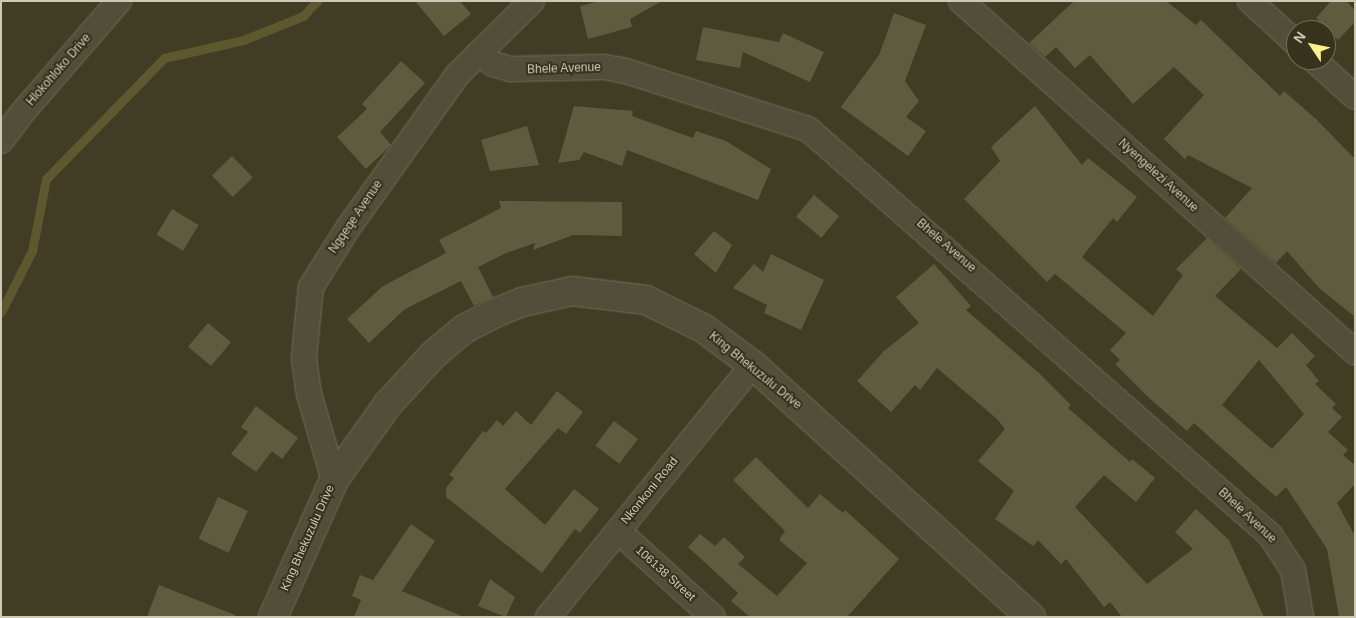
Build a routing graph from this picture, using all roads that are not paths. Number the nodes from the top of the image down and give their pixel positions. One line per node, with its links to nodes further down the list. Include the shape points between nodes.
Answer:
1 (119, 1): 9 (street, Hlokohloko Drive, via 22,112)
2 (532, 1): 6 (street, Ngqeqe Avenue)
3 (961, 1): 10 (street, Nyengelezi Avenue)
4 (1250, 1): 5 (street)
5 (1286, 34)
6 (479, 54): 12 (street, Ngqeqe Avenue, via 457,75 421,124 311,287 304,357 309,394); 18 (street, Bhele Avenue, via 493,64 511,69 604,67 626,71 808,128 1270,535 1293,570)
7 (1325, 70): 8 (street)
8 (1355, 97)
9 (1, 141)
10 (1355, 352)
11 (753, 366): 12 (street, King Bhekuzulu Drive, via 702,328 646,300 572,291 522,302 464,329 434,354 388,404); 13 (street, Nkonkoni Road); 17 (street, King Bhekuzulu Drive)
12 (334, 480): 14 (street, King Bhekuzulu Drive)
13 (618, 531): 15 (street, Nkonkoni Road); 16 (street, 106138 Street)
14 (273, 617)
15 (548, 617)
16 (713, 617)
17 (1032, 617)
18 (1301, 617)

